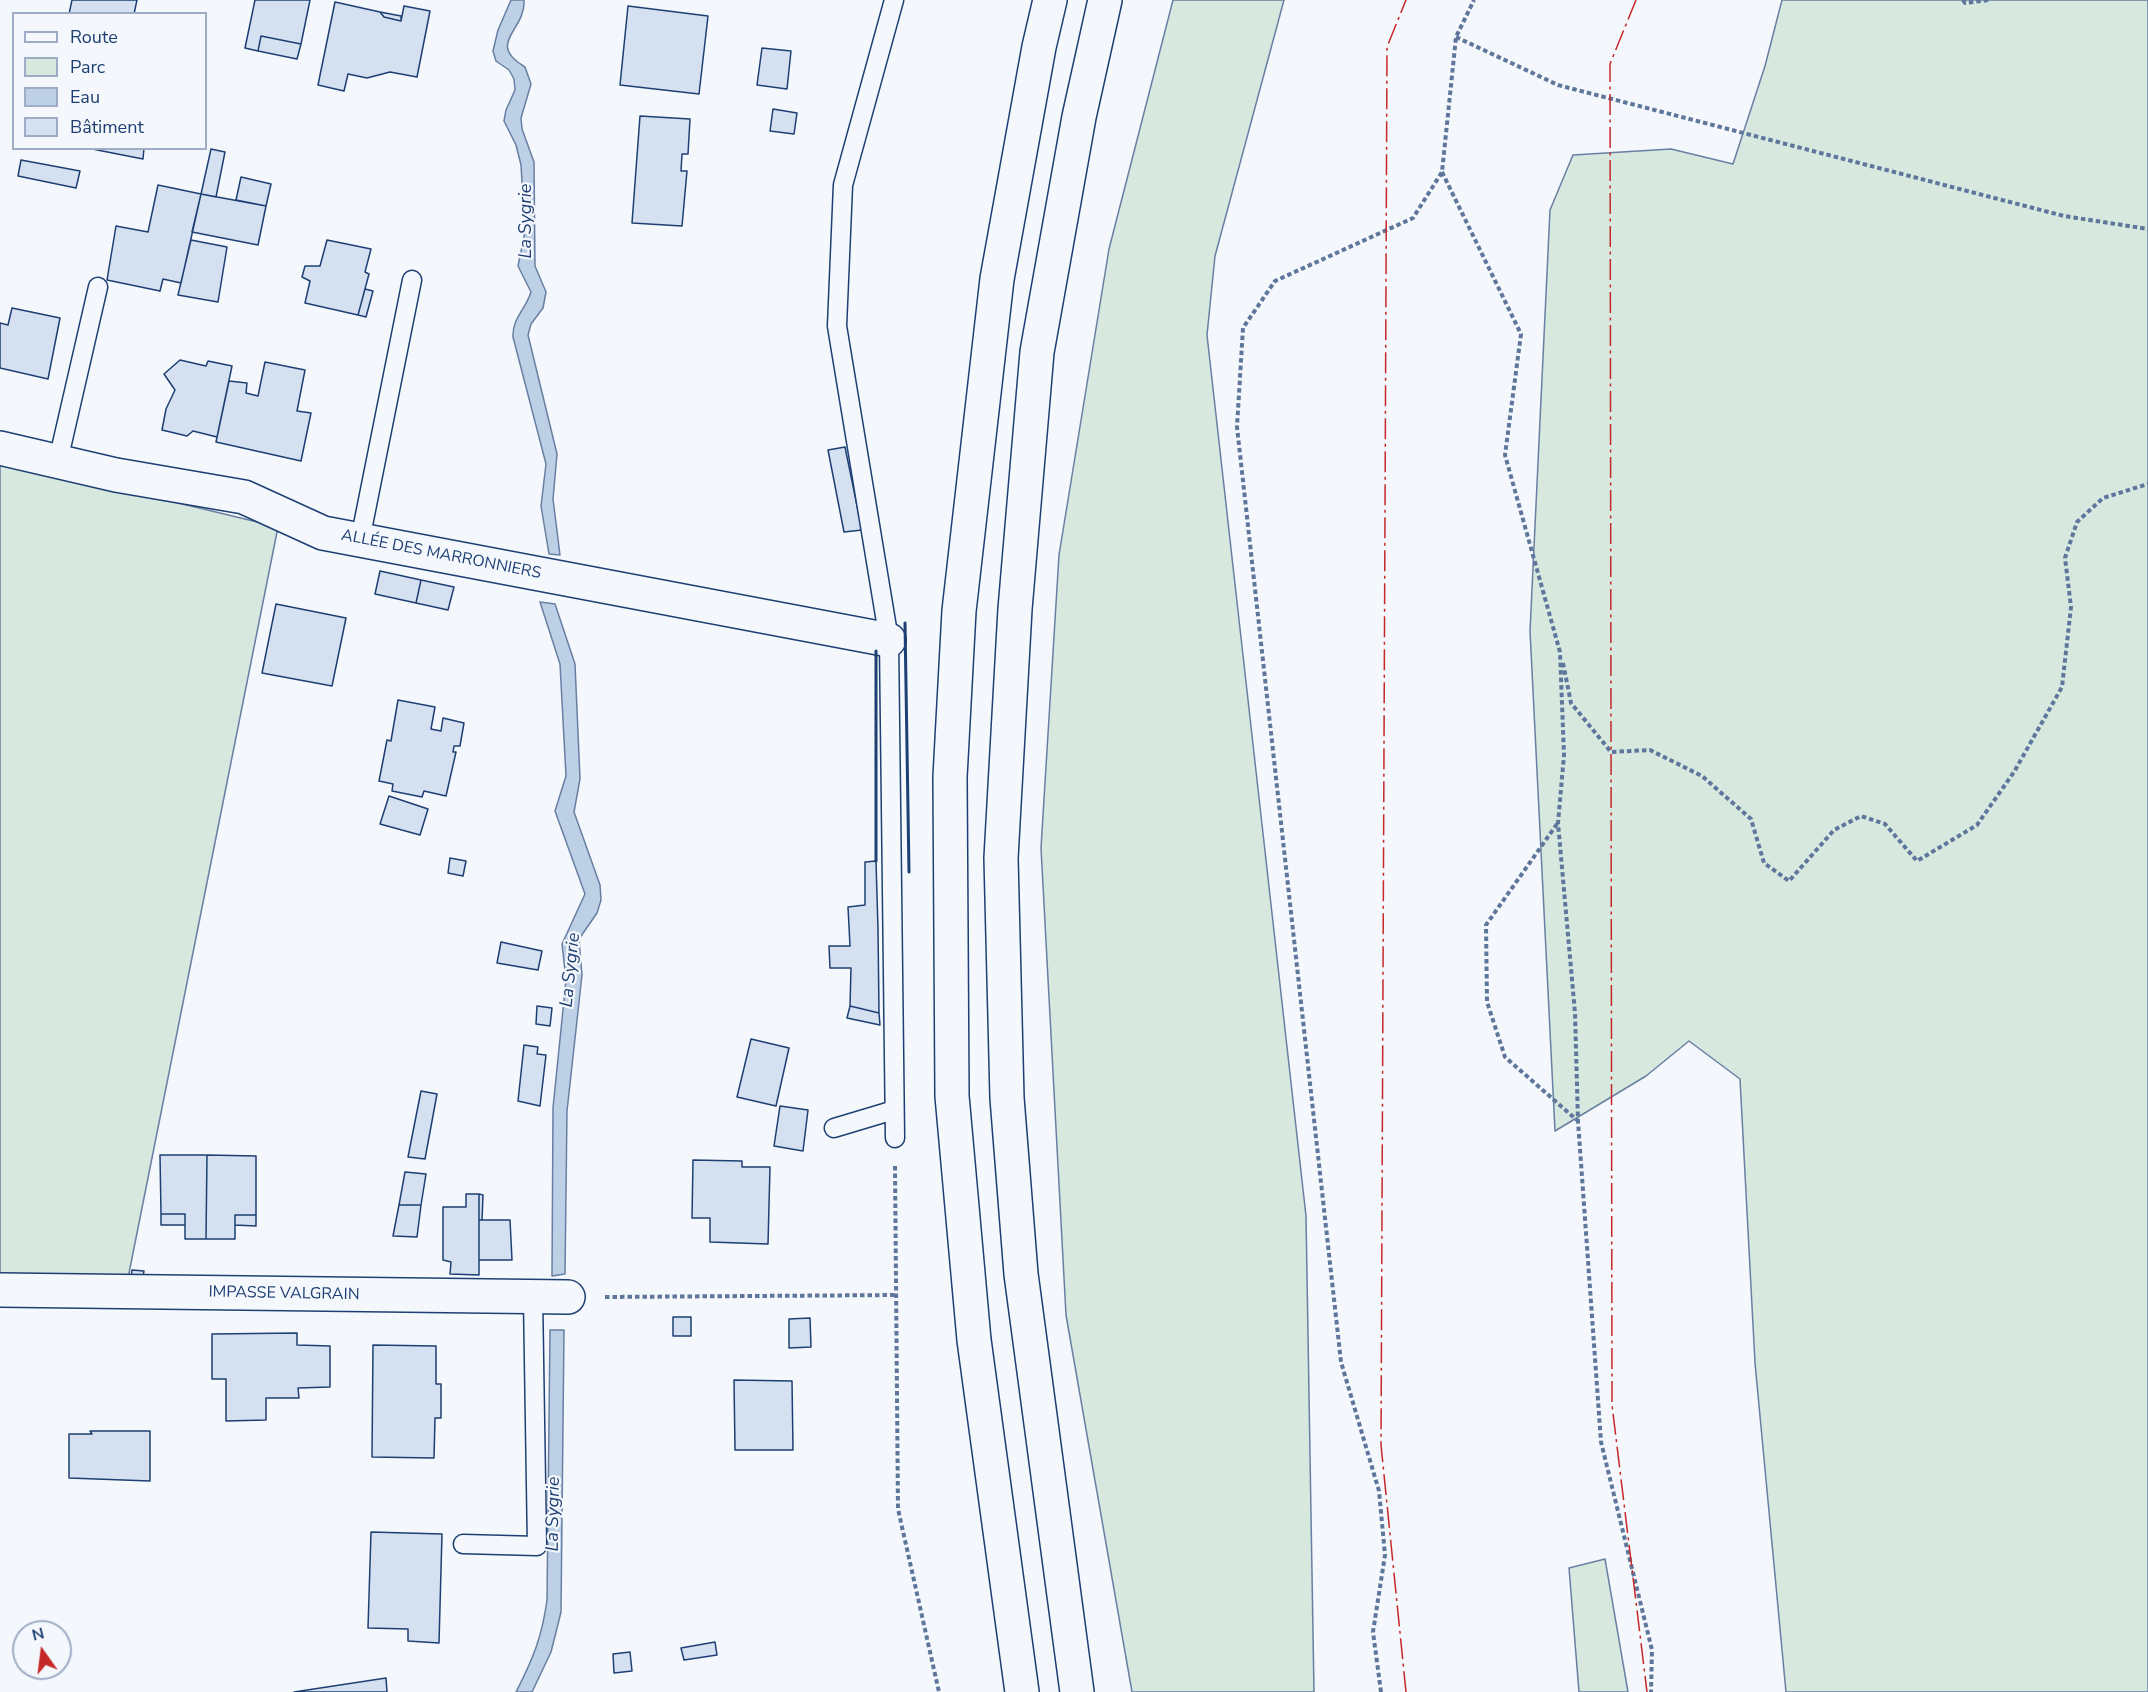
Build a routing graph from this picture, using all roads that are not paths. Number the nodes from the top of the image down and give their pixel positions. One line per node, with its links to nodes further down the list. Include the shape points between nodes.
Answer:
1 (894, 0): 9 (lane, via 843,185 837,326)
2 (1050, 0): 17 (main road, via 996,279 959,611 950,777 952,1096 974,1340)
3 (1105, 0): 18 (main road, via 1079,117 1037,352 1015,609 1001,858 1007,1098 1021,1274)
4 (412, 279): 8 (lane)
5 (98, 287): 7 (lane)
6 (0, 448): 7 (main road, ALLÉE DES MARRONNIERS)
7 (58, 461): 8 (main road, ALLÉE DES MARRONNIERS, via 244,497 323,533)
8 (360, 540): 9 (main road, ALLÉE DES MARRONNIERS)
9 (889, 640): 10 (lane)
10 (894, 1110): 11 (lane); 12 (lane)
11 (834, 1128)
12 (895, 1138)
13 (0, 1290): 14 (main road, IMPASSE VALGRAIN)
14 (533, 1297): 15 (main road, IMPASSE VALGRAIN); 16 (lane, via 537,1546)
15 (568, 1297)
16 (463, 1544)
17 (1022, 1692)
18 (1077, 1692)

